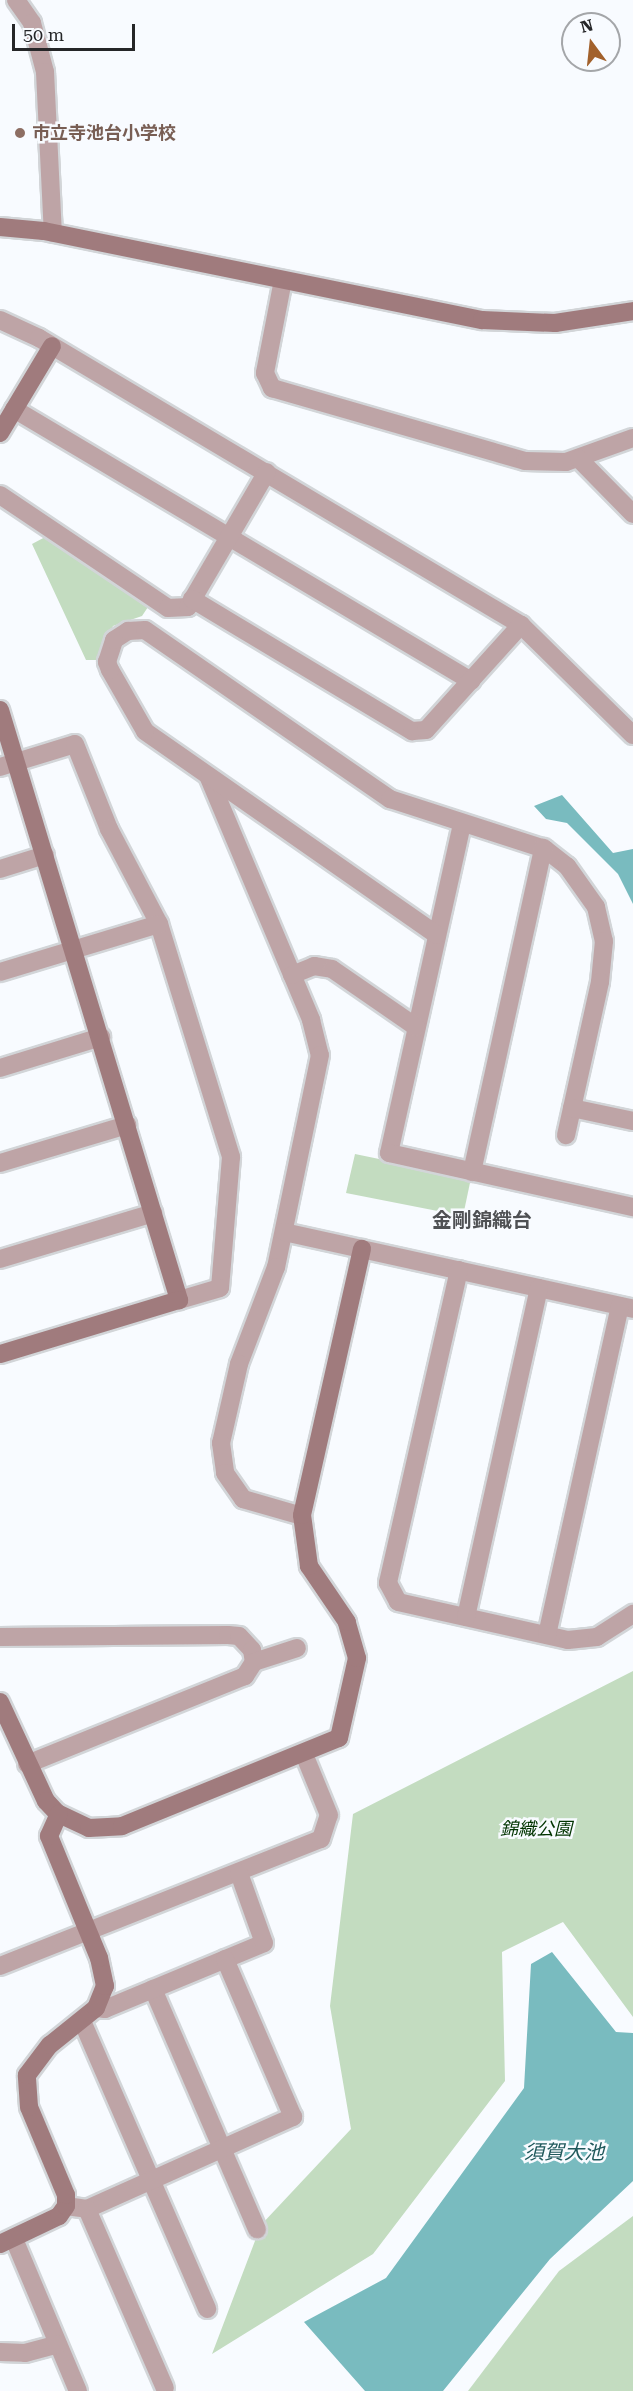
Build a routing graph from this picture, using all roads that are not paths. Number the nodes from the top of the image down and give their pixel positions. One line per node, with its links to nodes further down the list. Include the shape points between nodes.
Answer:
1 (16, 0): 3 (street, via 32,23 45,72)
2 (0, 227): 3 (street)
3 (53, 233): 4 (street)
4 (283, 280): 5 (street, via 506,323 592,320); 11 (street, via 265,374 272,388 508,457 544,463)
5 (633, 310)
6 (0, 320): 7 (street)
7 (52, 346): 8 (street); 12 (street)
8 (14, 409): 9 (street); 15 (street)
9 (0, 432)
10 (633, 438): 11 (street)
11 (579, 459): 14 (street)
12 (267, 472): 15 (street); 17 (street)
13 (0, 495): 16 (street, via 168,608 188,607)
14 (633, 514)
15 (229, 537): 16 (street); 18 (street)
16 (192, 599): 18 (street, via 412,731 426,730)
17 (521, 625): 18 (street); 20 (street)
18 (471, 681)
19 (0, 710): 21 (street)
20 (633, 735)
21 (8, 764): 27 (street); 29 (street, via 75,744 108,829)
22 (208, 777): 23 (street); 24 (street); 25 (street, via 152,738 137,720 107,662 110,648 121,634 145,630 390,799)
23 (247, 804): 24 (street, via 232,809); 30 (street)
24 (229, 823): 33 (street)
25 (462, 824): 26 (street); 30 (street)
26 (543, 848): 37 (street, via 567,866 588,892 604,941 600,982); 42 (street)
27 (45, 855): 28 (street); 31 (street)
28 (0, 869)
29 (159, 924): 31 (street); 50 (street, via 231,1158 220,1288)
30 (437, 934): 34 (street)
31 (74, 950): 32 (street); 35 (street)
32 (0, 972)
33 (292, 975): 34 (street, via 314,966 332,969); 45 (street, via 320,1055)
34 (416, 1027): 42 (street, via 389,1153)
35 (101, 1037): 36 (street); 39 (street)
36 (0, 1068)
37 (573, 1108): 38 (street); 40 (street)
38 (633, 1121)
39 (127, 1125): 41 (street); 44 (street)
40 (566, 1135)
41 (0, 1164)
42 (472, 1172): 43 (street)
43 (633, 1208)
44 (153, 1213): 47 (street); 50 (street)
45 (284, 1232): 46 (street); 53 (street, via 270,1290 239,1364 221,1460 231,1487 243,1499 257,1507)
46 (362, 1249): 48 (street); 53 (street)
47 (0, 1259)
48 (459, 1270): 49 (street); 55 (street, via 388,1583 398,1602)
49 (539, 1288): 51 (street); 55 (street)
50 (179, 1300): 52 (street)
51 (627, 1308): 56 (street)
52 (0, 1354)
53 (302, 1516): 61 (street, via 309,1566 347,1622 357,1658 342,1734)
54 (633, 1614): 56 (street, via 597,1637 568,1640)
55 (466, 1617): 56 (street)
56 (547, 1635)
57 (0, 1637): 59 (street, via 239,1636 252,1650)
58 (297, 1648): 59 (street)
59 (254, 1662): 62 (street, via 238,1679)
60 (0, 1702): 62 (street)
61 (304, 1754): 63 (street, via 122,1826 89,1828); 64 (street, via 329,1815 326,1832 313,1843)
62 (27, 1764): 63 (street, via 46,1801)
63 (59, 1814): 65 (street, via 49,1836)
64 (239, 1873): 65 (street); 66 (street, via 264,1943)
65 (87, 1932): 67 (street); 69 (street, via 105,1978)
66 (225, 1959): 68 (street); 71 (street, via 293,2117)
67 (0, 1966)
68 (153, 1989): 69 (street, via 105,2010); 71 (street)
69 (96, 2008): 70 (street)
70 (82, 2021): 72 (street); 73 (street, via 37,2058 25,2085 29,2107 66,2195)
71 (223, 2149): 72 (street); 75 (street)
72 (150, 2180): 74 (street); 77 (street)
73 (66, 2206): 74 (street); 76 (street, via 59,2216)
74 (87, 2209): 80 (street)
75 (257, 2229)
76 (7, 2242): 78 (street)
77 (207, 2309)
78 (58, 2344): 79 (street, via 26,2353); 81 (street)
79 (0, 2352)
80 (165, 2388)
81 (78, 2391)

